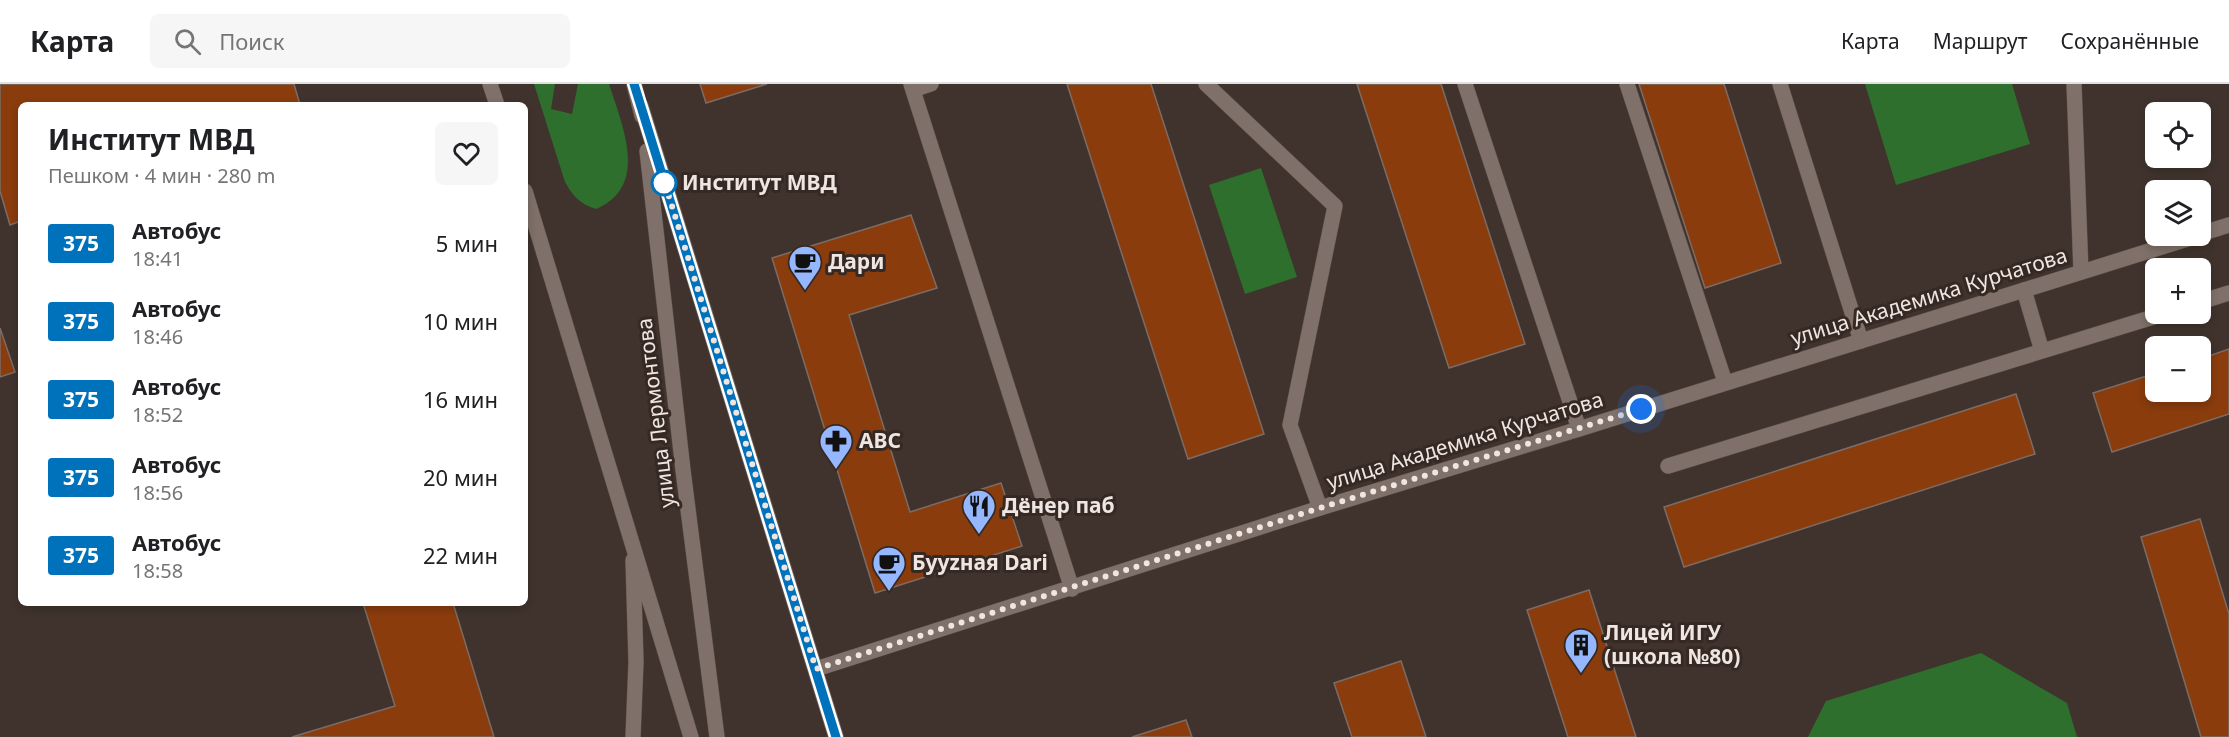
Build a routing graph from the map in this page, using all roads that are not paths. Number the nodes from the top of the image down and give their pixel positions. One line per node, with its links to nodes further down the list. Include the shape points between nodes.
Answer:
1 (490, 84): 10 (main road)
2 (634, 84): 11 (main road, улица Лермонтова)
3 (931, 84): 9 (main road)
4 (1206, 84): 26 (main road, via 1335,206 1290,426)
5 (1465, 84): 24 (main road)
6 (1628, 84): 23 (main road)
7 (1780, 84): 21 (main road)
8 (2074, 84): 16 (main road)
9 (912, 87): 28 (main road)
10 (496, 102)
11 (641, 106): 29 (main road); 32 (main road, улица Лермонтова)
12 (528, 201): 27 (main road, улица Лермонтова)
13 (2229, 225): 14 (main road, улица Академика Курчатова)
14 (2211, 231)
15 (2164, 246): 16 (main road, улица Академика Курчатова)
16 (2081, 272): 17 (main road, улица Академика Курчатова)
17 (2024, 290): 21 (main road, улица Академика Курчатова); 22 (main road)
18 (2229, 293): 19 (main road)
19 (2211, 299)
20 (2145, 320): 22 (main road)
21 (1861, 341): 23 (main road, улица Академика Курчатова)
22 (2042, 351): 25 (main road)
23 (1725, 382): 24 (main road, улица Академика Курчатова)
24 (1579, 429): 26 (main road, улица Академика Курчатова)
25 (1668, 466)
26 (1320, 508): 28 (main road, улица Академика Курчатова)
27 (632, 539): 30 (main road, via 636,662); 31 (main road, улица Лермонтова)
28 (1071, 589): 29 (main road, улица Академика Курчатова)
29 (816, 669): 33 (main road)
30 (633, 737)
31 (691, 737)
32 (717, 737)
33 (836, 737)

